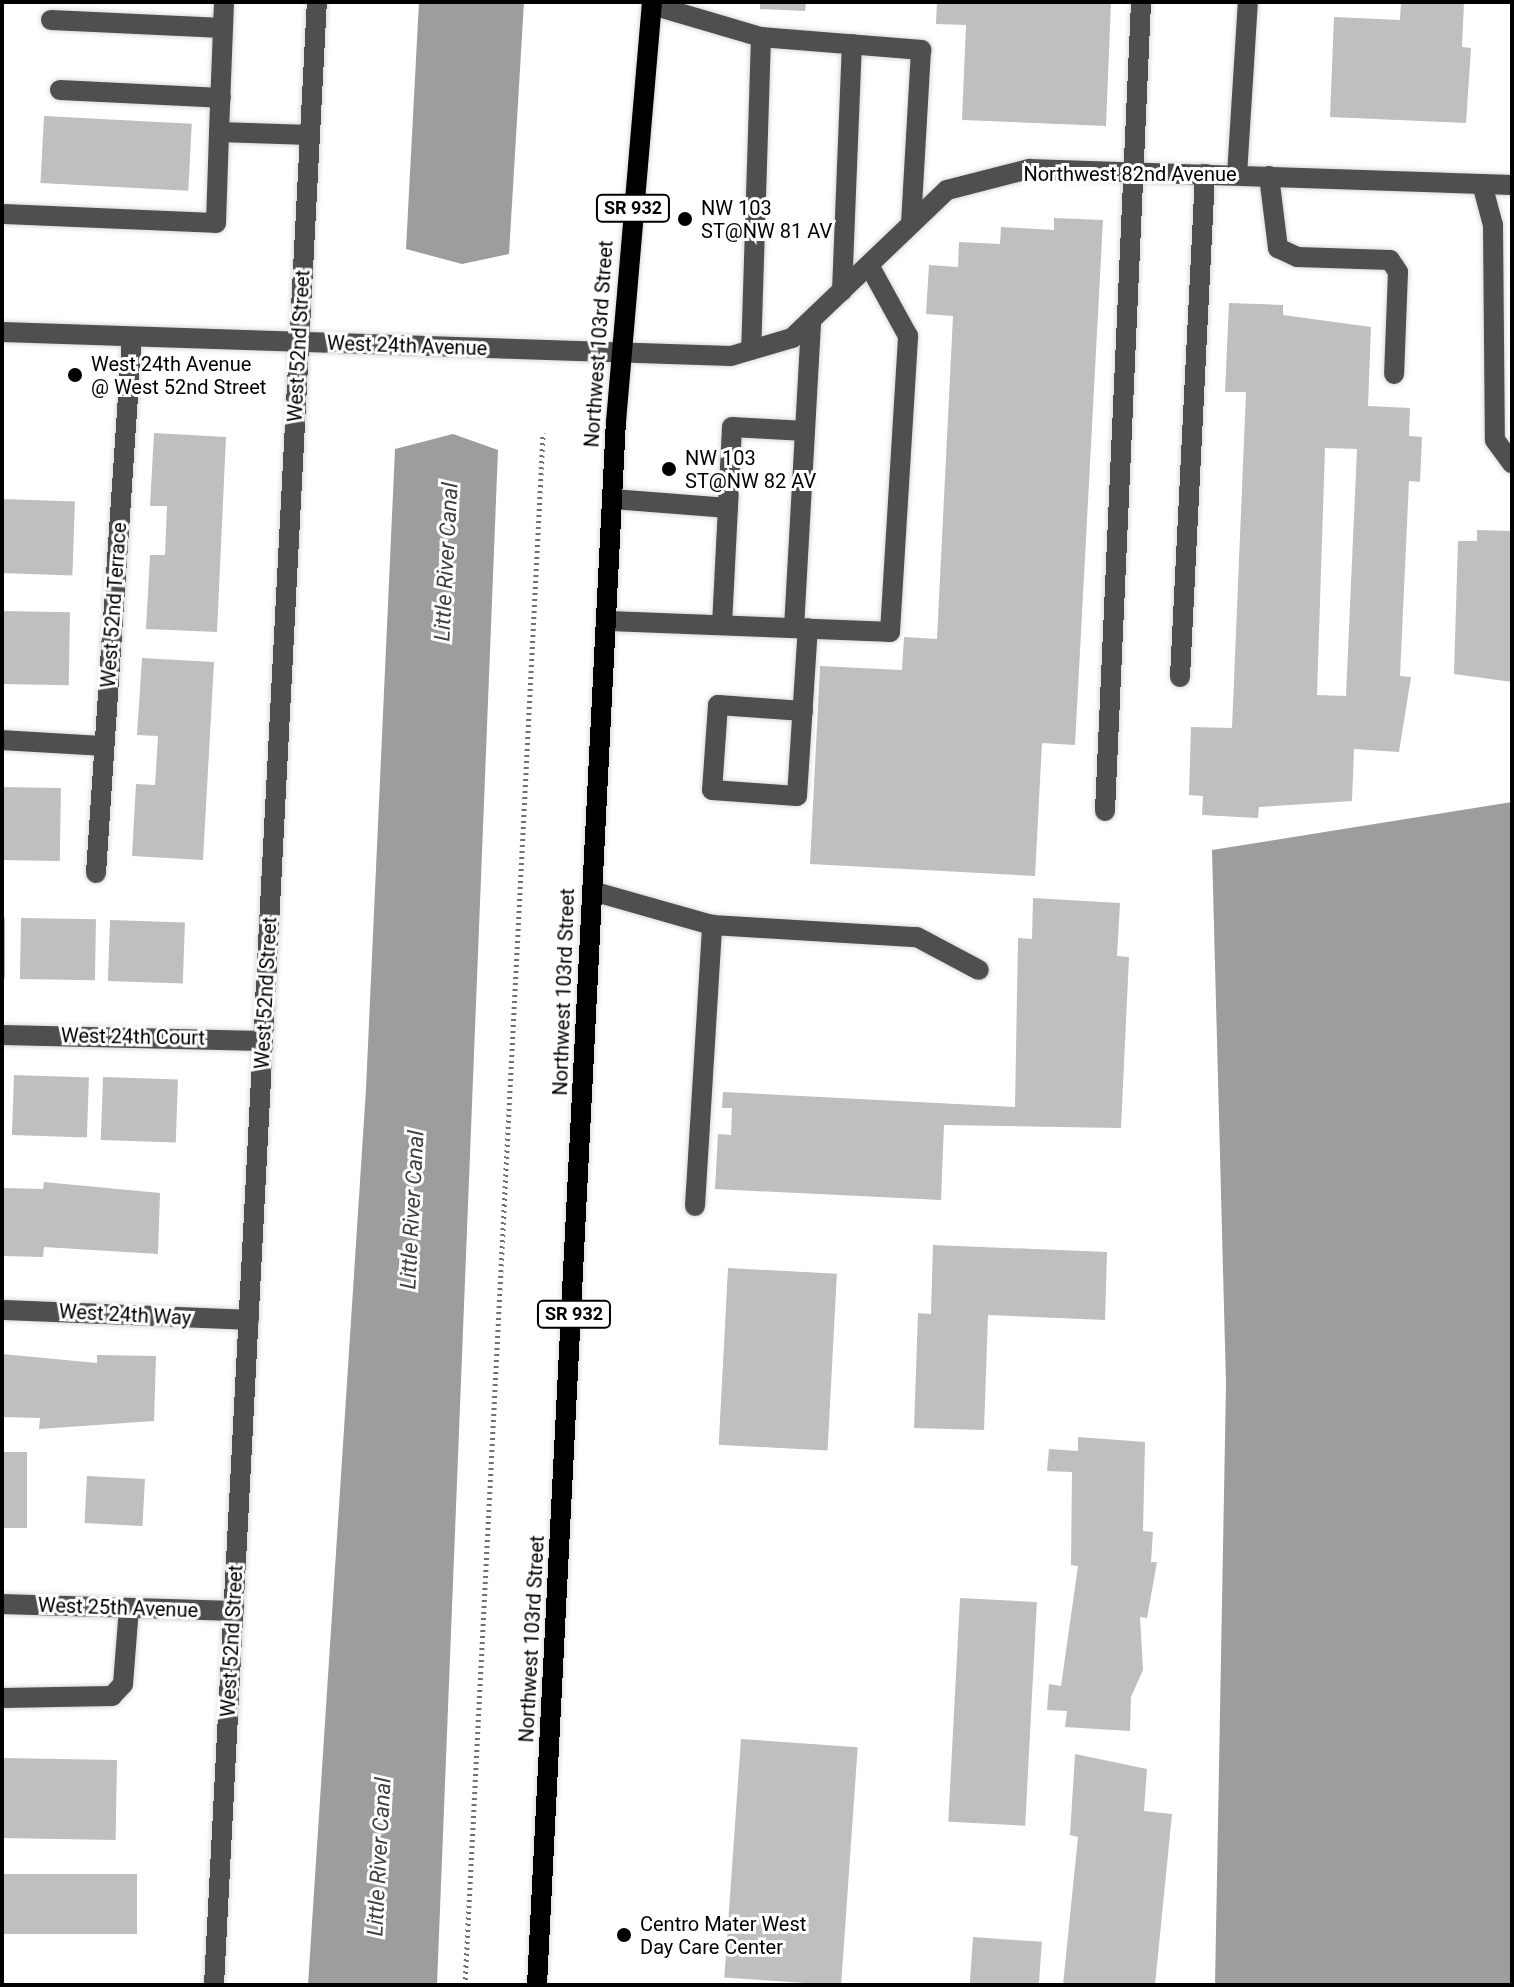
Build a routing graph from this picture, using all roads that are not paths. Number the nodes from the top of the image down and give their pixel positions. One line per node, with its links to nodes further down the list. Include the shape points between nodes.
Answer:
1 (224, 2): 7 (street)
2 (317, 2): 13 (street, West 52nd Street)
3 (1141, 2): 14 (street)
4 (1248, 2): 16 (street)
5 (652, 4): 8 (street); 29 (main road, Northwest 103rd Street / SR 932)
6 (51, 20): 7 (street)
7 (223, 28): 11 (street)
8 (761, 37): 9 (street); 28 (street)
9 (852, 44): 21 (street, via 921,50); 23 (street)
10 (60, 90): 11 (street)
11 (221, 98): 12 (street)
12 (219, 132): 13 (street); 20 (street, via 216,223)
13 (310, 135): 27 (street, West 52nd Street)
14 (1136, 172): 15 (street, Northwest 82nd Avenue); 21 (street, Northwest 82nd Avenue, via 1029,169 947,190); 42 (street)
15 (1205, 174): 16 (street, Northwest 82nd Avenue); 38 (street)
16 (1237, 175): 17 (street, Northwest 82nd Avenue)
17 (1269, 176): 18 (street, Northwest 82nd Avenue); 30 (street, via 1278,248 1297,257 1390,260 1398,272)
18 (1482, 184): 19 (street, Northwest 82nd Avenue); 32 (street, via 1493,225 1495,440)
19 (1512, 185)
20 (2, 214)
21 (911, 224): 22 (street, Northwest 82nd Avenue)
22 (869, 265): 23 (street, Northwest 82nd Avenue); 37 (street, via 908,336 890,632)
23 (842, 291): 24 (street, Northwest 82nd Avenue)
24 (811, 322): 28 (street, Northwest 82nd Avenue, via 792,338); 31 (street)
25 (2, 332): 26 (street, West 24th Avenue)
26 (132, 337): 27 (street, West 24th Avenue); 41 (street, West 52nd Terrace)
27 (299, 342): 29 (street, West 24th Avenue); 48 (street, West 52nd Street)
28 (751, 350): 29 (street, Northwest 82nd Avenue)
29 (621, 353): 33 (main road, Northwest 103rd Street / SR 932)
30 (1394, 374)
31 (805, 431): 34 (street, via 732,427); 37 (street)
32 (1512, 463)
33 (613, 499): 34 (street); 35 (main road, Northwest 103rd Street / SR 932)
34 (728, 508): 36 (street)
35 (606, 621): 36 (street); 44 (main road, Northwest 103rd Street / SR 932)
36 (722, 625): 37 (street)
37 (801, 628): 39 (street)
38 (1180, 677)
39 (803, 711): 39 (street, via 797,796 712,790 718,705)
40 (2, 740): 41 (street)
41 (104, 746): 43 (street, West 52nd Terrace)
42 (1105, 811)
43 (96, 873)
44 (592, 891): 45 (street); 57 (main road, Northwest 103rd Street / SR 932)
45 (712, 925): 46 (street, via 917,937); 49 (street)
46 (979, 970)
47 (2, 1035): 48 (street, West 24th Court)
48 (263, 1041): 51 (street, West 52nd Street)
49 (695, 1206)
50 (2, 1310): 51 (street, West 24th Way)
51 (249, 1320): 54 (street, West 52nd Street)
52 (2, 1604): 53 (street, West 25th Avenue)
53 (129, 1608): 54 (street, West 25th Avenue); 55 (street, via 123,1684 112,1696)
54 (234, 1611): 56 (street, West 52nd Street)
55 (2, 1698)
56 (214, 1985)
57 (537, 1985)

